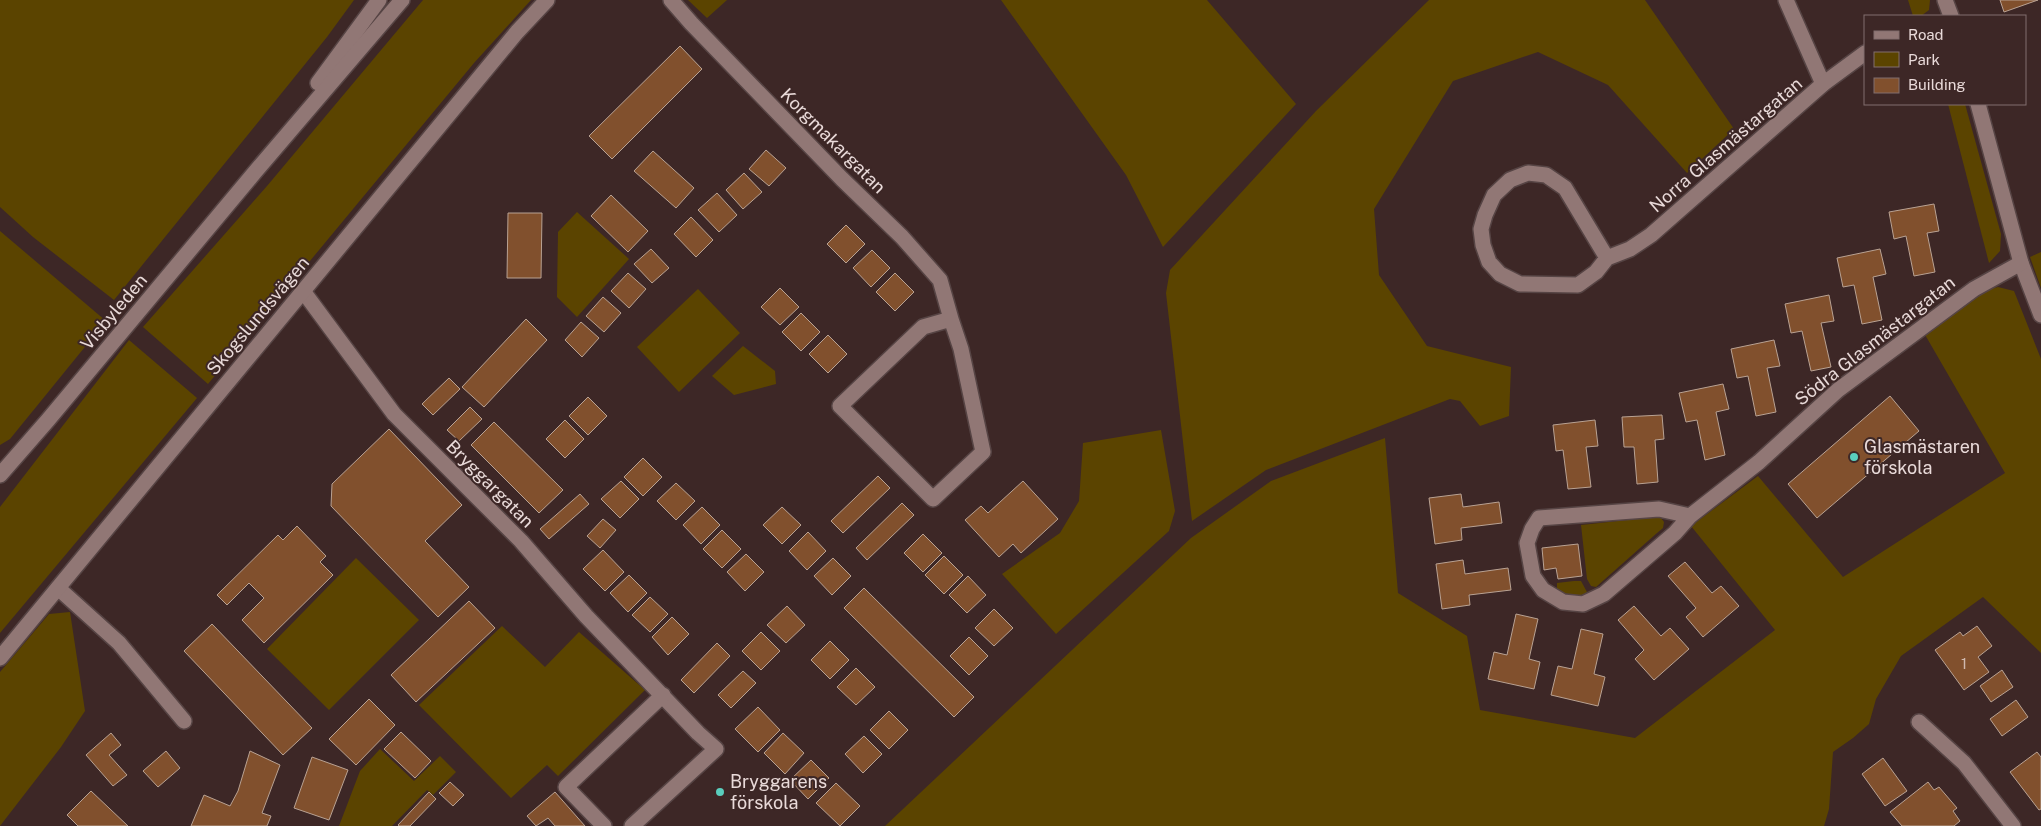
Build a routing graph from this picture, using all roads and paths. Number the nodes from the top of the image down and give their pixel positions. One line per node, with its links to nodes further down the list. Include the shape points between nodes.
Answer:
1 (379, 0): 9 (street, Visbyleden)
2 (402, 0): 9 (street, Visbyleden)
3 (547, 0): 12 (street, Skogslundsvägen)
4 (671, 0): 14 (street, Korgmakargatan, via 940,280)
5 (1786, 0): 7 (street)
6 (1864, 54): 7 (street, Norra Glasmästargatan)
7 (1823, 84): 10 (street, Norra Glasmästargatan, via 1651,236)
8 (1978, 105): 11 (street)
9 (254, 172): 15 (street, Visbyleden)
10 (1607, 258): 10 (street, Norra Glasmästargatan, via 1596,272 1578,285 1520,284 1500,274 1489,262 1481,230 1494,195 1510,180 1528,173 1546,175 1565,188)
11 (2021, 263): 13 (street); 16 (street, Södra Glasmästargatan, via 1974,289 1838,390 1759,462)
12 (303, 291): 17 (street, Skogslundsvägen); 19 (street, Bryggargatan, via 394,414 521,542)
13 (2041, 315)
14 (951, 319): 14 (street, Korgmakargatan, via 923,327 840,406 933,499 983,452 961,349)
15 (0, 475)
16 (1690, 516): 16 (street, Södra Glasmästargatan, via 1675,533 1604,594 1583,604 1563,602 1543,590 1533,576 1527,544 1539,518 1659,509)
17 (58, 588): 18 (street, Skogslundsvägen); 20 (street, via 119,644)
18 (0, 658)
19 (662, 695): 22 (street, via 566,787); 23 (street, Bryggargatan, via 716,749)
20 (184, 721)
21 (1919, 722): 24 (street, via 1964,762)
22 (604, 826)
23 (632, 826)
24 (2013, 826)

